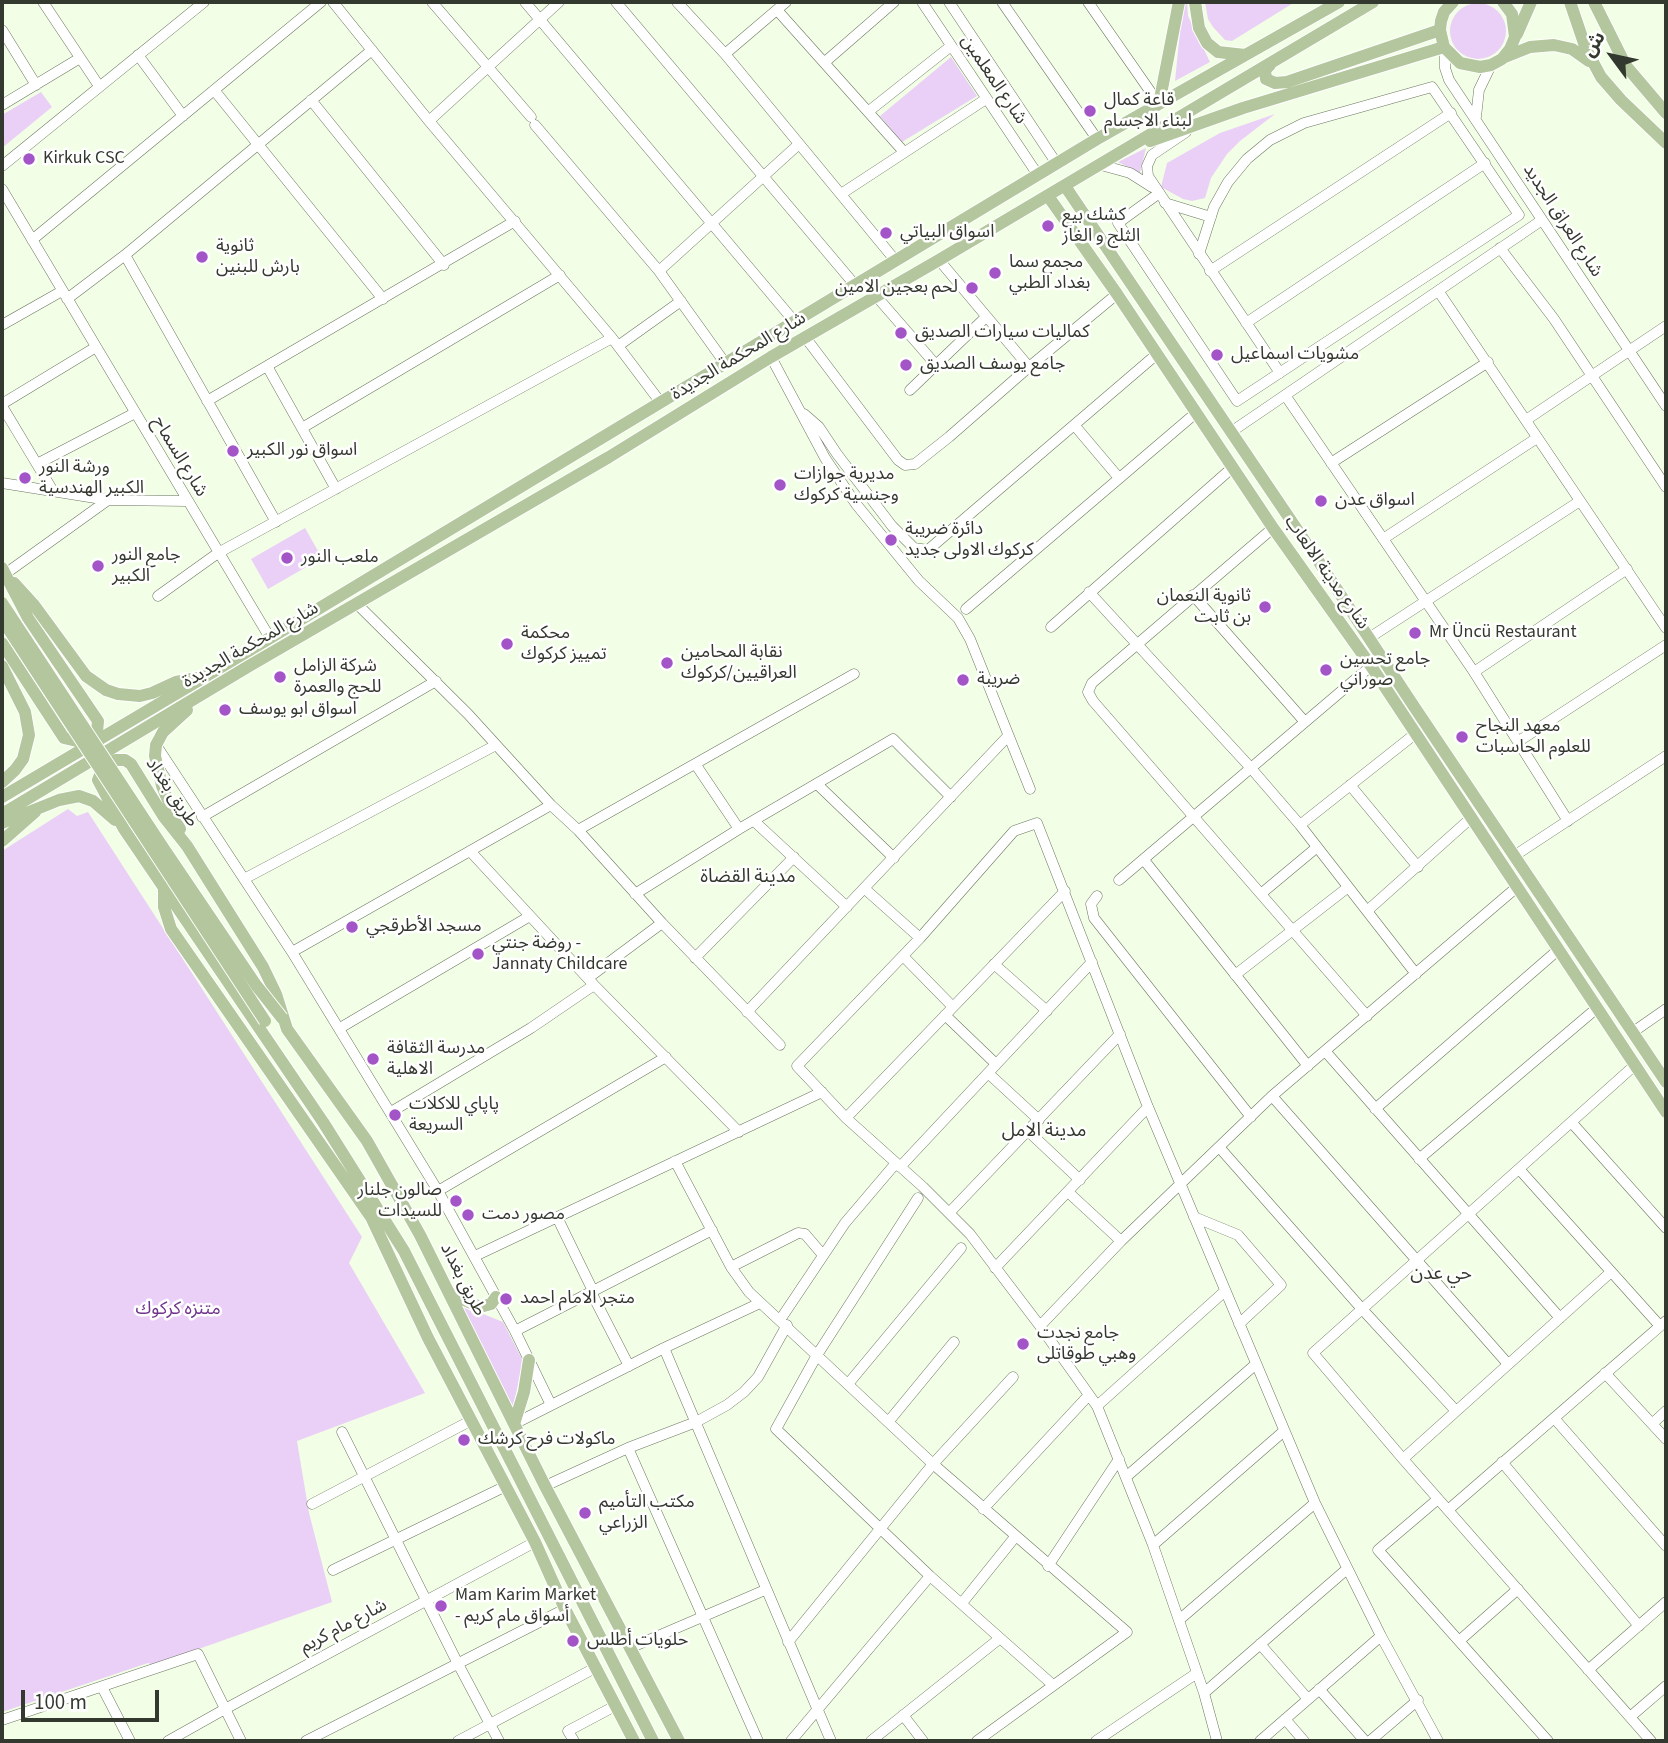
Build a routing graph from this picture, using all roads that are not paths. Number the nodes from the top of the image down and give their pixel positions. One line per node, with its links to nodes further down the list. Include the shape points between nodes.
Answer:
1 (43, 2): 36 (street)
2 (204, 2): 34 (street)
3 (321, 2): 44 (street)
4 (333, 2): 32 (street)
5 (432, 2): 41 (street)
6 (525, 2): 26 (street)
7 (559, 2): 26 (street)
8 (616, 2): 67 (street)
9 (678, 2): 33 (street)
10 (786, 2): 25 (street)
11 (894, 2): 37 (street)
12 (922, 2): 30 (street, شارع المعلمين)
13 (949, 2): 63 (street, شارع المعلمين)
14 (1002, 2): 56 (street)
15 (1088, 2): 47 (street)
16 (1195, 2): 35 (main road, via 1207,43 1218,52)
17 (1339, 2): 35 (main road, شارع المحكمة الجديدة)
18 (1373, 2): 40 (main road, شارع المحكمة الجديدة)
19 (1452, 2): 28 (main road)
20 (1503, 2): 29 (main road, via 1512,14)
21 (1531, 2): 29 (main road)
22 (1570, 2): 39 (main road)
23 (1594, 2): 51 (main road, via 1626,66)
24 (1177, 4): 47 (main road)
25 (777, 10): 33 (street); 37 (street)
26 (540, 19): 41 (street); 76 (street)
27 (2, 30): 42 (street)
28 (1440, 30): 31 (main road); 40 (main road, via 1287,82 1266,79 1265,70)
29 (1515, 37): 38 (main road)
30 (951, 46): 45 (street, شارع المعلمين); 49 (street)
31 (1444, 48): 38 (main road, via 1470,67); 54 (street, شارع العراق الجديد, via 1449,80); 55 (main road)
32 (372, 50): 46 (street); 53 (street)
33 (725, 54): 58 (street)
34 (138, 55): 43 (street); 52 (street)
35 (1246, 55): 47 (main road, شارع المحكمة الجديدة)
36 (80, 58): 42 (street); 43 (street)
37 (825, 62): 49 (street)
38 (1496, 62): 39 (main road, via 1530,47 1554,45 1572,49); 54 (street, via 1476,100)
39 (1592, 62): 57 (main road, via 1613,92)
40 (1272, 63): 60 (main road, شارع المحكمة الجديدة)
41 (488, 66): 53 (street); 84 (street)
42 (36, 85): 48 (street)
43 (99, 86): 65 (street)
44 (214, 90): 52 (street); 59 (street)
45 (986, 99): 61 (street); 66 (street, شارع المعلمين)
46 (311, 100): 59 (street); 83 (street)
47 (1159, 104): 56 (main road, شارع المحكمة الجديدة)
48 (2, 105)
49 (869, 111): 61 (street)
50 (1451, 113): 62 (street); 73 (street, via 1432,87 1291,128 1247,159 1224,189); 85 (street)
51 (1666, 113)
52 (183, 116): 77 (street)
53 (429, 121): 75 (street)
54 (1477, 121): 74 (street, شارع العراق الجديد)
55 (1196, 125): 60 (main road); 72 (street, via 1149,159 1147,172)
56 (1097, 139): 63 (main road, شارع المحكمة الجديدة)
57 (1666, 143)
58 (799, 144): 67 (street); 70 (street)
59 (258, 145): 80 (street); 92 (street)
60 (1126, 149): 64 (main road, شارع المحكمة الجديدة)
61 (904, 152): 70 (street)
62 (1485, 163): 96 (street); 110 (street, via 1519,215)
63 (1057, 164): 66 (main road, شارع المحكمة الجديدة)
64 (1101, 165): 68 (main road, شارع المحكمة الجديدة); 72 (street, via 1129,173)
65 (2, 166)
66 (1038, 175): 81 (main road, شارع المحكمة الجديدة)
67 (764, 176): 76 (street); 87 (street)
68 (1065, 186): 71 (main road, شارع المحكمة الجديدة); 124 (main road, شارع مدينة الالعاب)
69 (2, 189): 77 (street, شارع السماح)
70 (841, 194): 81 (street)
71 (1048, 196): 82 (main road, شارع المحكمة الجديدة); 89 (main road, شارع مدينة الالعاب)
72 (1159, 196): 73 (street); 79 (street); 110 (street, via 1118,223 1237,401)
73 (1211, 217): 79 (street)
74 (1542, 220): 78 (street); 102 (street, شارع العراق الجديد)
75 (515, 221): 83 (street); 86 (street)
76 (711, 224): 84 (street); 95 (street)
77 (32, 240): 90 (street, شارع السماح)
78 (1500, 248): 88 (street); 111 (street)
79 (1199, 254): 85 (street)
80 (125, 255): 90 (street); 114 (street)
81 (895, 260): 87 (main road, شارع المحكمة الجديدة)
82 (939, 260): 91 (main road, شارع المحكمة الجديدة); 94 (street)
83 (444, 265): 92 (street)
84 (659, 271): 93 (street)
85 (1210, 271): 96 (street)
86 (560, 275): 100 (street); 123 (street)
87 (855, 285): 95 (main road, شارع المحكمة الجديدة)
88 (1439, 292): 105 (street); 113 (street)
89 (1117, 294): 103 (main road, شارع مدينة الالعاب); 109 (street)
90 (65, 295): 97 (street); 101 (street, شارع السماح)
91 (877, 297): 99 (main road, شارع المحكمة الجديدة); 107 (street)
92 (383, 299): 108 (street)
93 (681, 301): 100 (street); 106 (street)
94 (986, 317): 107 (street); 109 (street)
95 (794, 321): 106 (main road, شارع المحكمة الجديدة)
96 (1246, 323): 110 (street)
97 (2, 325)
98 (1666, 326): 102 (street)
99 (805, 337): 104 (main road, شارع المحكمة الجديدة); 109 (street, via 905,465 915,464)
100 (615, 342): 115 (street); 132 (street)
101 (96, 347): 116 (street); 120 (street, شارع السماح)
102 (1629, 351): 111 (street); 117 (street, شارع العراق الجديد)
103 (1157, 354): 119 (main road, شارع مدينة الالعاب); 122 (street)
104 (771, 357): 118 (street); 150 (main road, شارع المحكمة الجديدة)
105 (1488, 362): 121 (street); 126 (street)
106 (725, 363): 115 (main road, شارع المحكمة الجديدة)
107 (936, 365): 112 (street)
108 (267, 366): 114 (street); 123 (street)
109 (1028, 367)
110 (1280, 373)
111 (1591, 376): 121 (street); 131 (street)
112 (910, 390)
113 (1285, 395): 124 (street); 126 (street)
114 (207, 401): 137 (street)
115 (661, 402): 155 (main road, شارع المحكمة الجديدة)
116 (2, 405): 127 (street)
117 (1666, 406)
118 (799, 410): 122 (street, via 819,427 892,526 914,548 929,550); 169 (street, via 856,504 919,581 958,618)
119 (1197, 412): 128 (main road, شارع مدينة الالعاب); 129 (street)
120 (135, 413): 127 (street); 135 (street, شارع السماح)
121 (1526, 420): 125 (street)
122 (1075, 426): 129 (street)
123 (302, 428): 132 (street)
124 (1231, 432): 141 (main road, شارع مدينة الالعاب)
125 (1537, 438): 136 (street); 139 (street)
126 (1331, 463): 139 (street)
127 (37, 464): 133 (street)
128 (1232, 468): 138 (main road, شارع مدينة الالعاب); 145 (street)
129 (1119, 478): 151 (street)
130 (2, 483): 133 (street)
131 (1666, 487)
132 (336, 489): 137 (street)
133 (53, 491): 134 (street)
134 (108, 500): 135 (street); 143 (street)
135 (187, 501): 140 (street, شارع السماح)
136 (1580, 501): 142 (street); 148 (street)
137 (276, 522): 140 (street)
138 (1273, 528): 144 (main road, شارع مدينة الالعاب); 146 (street)
139 (1383, 539): 148 (street)
140 (218, 553): 147 (street); 155 (street, شارع السماح)
141 (1320, 562): 144 (main road); 156 (main road, شارع مدينة الالعاب)
142 (1628, 569): 154 (street); 162 (street)
143 (4, 571): 157 (main road, via 28,618 98,721 97,732 77,741 64,738); 164 (main road, via 86,676 106,690 140,696)
144 (1305, 573): 161 (main road, شارع مدينة الالعاب)
145 (1089, 592): 153 (street); 158 (street)
146 (1193, 594): 158 (street); 167 (street)
147 (158, 596)
148 (1425, 600): 156 (street); 162 (street)
149 (2, 603): 236 (main road, bridge)
150 (357, 604): 165 (street); 166 (main road, شارع المحكمة الجديدة)
151 (966, 609)
152 (2, 619): 243 (main road, bridge, via 265,1021)
153 (1051, 627)
154 (1666, 628)
155 (270, 638): 164 (main road, شارع المحكمة الجديدة)
156 (1369, 638): 199 (main road, شارع مدينة الالعاب)
157 (2, 643)
158 (1139, 643): 175 (street); 185 (street, via 1092,683 1088,692)
159 (1666, 645): 170 (street)
160 (2, 666): 176 (main road, via 29,724 23,759)
161 (1371, 666): 167 (street); 168 (main road, شارع مدينة الالعاب)
162 (1474, 673): 170 (street)
163 (854, 674): 174 (street)
164 (204, 677): 180 (main road, شارع المحكمة الجديدة)
165 (436, 681): 172 (street); 186 (street)
166 (211, 689): 171 (main road, via 163,732); 184 (main road, شارع المحكمة الجديدة)
167 (1306, 722): 175 (street)
168 (1415, 734): 178 (street); 187 (main road, شارع مدينة الالعاب)
169 (1008, 736): 179 (street); 181 (street)
170 (1519, 741): 189 (street)
171 (156, 745): 186 (street); 196 (main road, via 158,773)
172 (496, 745): 182 (street); 204 (street)
173 (1666, 756): 189 (street)
174 (696, 765): 193 (street); 194 (street)
175 (1250, 767): 185 (street); 191 (street)
176 (2, 782)
177 (818, 785): 181 (street, via 893,740); 188 (street); 201 (street)
178 (1350, 785): 191 (street); 203 (street)
179 (1030, 789)
180 (2, 797)
181 (951, 797): 201 (street)
182 (551, 805): 194 (street); 198 (street)
183 (40, 807): 190 (main road); 192 (main road, via 71,797 86,798); 195 (main road)
184 (2, 814)
185 (1194, 815): 202 (street); 211 (street)
186 (202, 817): 204 (street)
187 (1471, 818): 203 (street); 206 (main road, شارع مدينة الالعاب)
188 (754, 821): 193 (street); 200 (street)
189 (1568, 821): 199 (street)
190 (2, 823)
191 (1300, 825): 197 (street)
192 (124, 829): 196 (main road, طريق بغداد, via 98,780 102,770 120,759 131,764); 208 (main road, طريق بغداد)
193 (739, 829): 212 (street)
194 (578, 830): 212 (street)
195 (2, 841)
196 (187, 846): 236 (main road, طريق بغداد, via 263,967)
197 (1316, 848): 207 (street); 211 (street)
198 (470, 851): 216 (street); 221 (street)
199 (1514, 856): 238 (main road, شارع مدينة الالعاب)
200 (794, 857): 214 (street); 223 (street)
201 (894, 858): 209 (street)
202 (1144, 860): 205 (street); 227 (street)
203 (1418, 867): 215 (street)
204 (244, 879): 221 (street)
205 (1119, 880)
206 (1517, 887): 220 (main road, شارع مدينة الالعاب); 226 (street)
207 (1347, 888): 215 (street); 218 (street)
208 (164, 889): 243 (main road, طريق بغداد); 258 (main road, via 171,929)
209 (865, 889): 214 (street); 219 (street)
210 (1065, 891): 219 (street, via 1037,823 1014,831); 224 (street); 225 (street)
211 (1262, 893): 218 (street)
212 (635, 894): 217 (street)
213 (1097, 897): 256 (street, via 1091,904 1094,918)
214 (848, 907): 233 (street)
215 (1367, 911): 226 (street)
216 (530, 916): 228 (street); 237 (street)
217 (663, 923): 223 (street); 228 (street)
218 (1293, 929): 227 (street); 235 (street)
219 (920, 938): 222 (street)
220 (1558, 950): 230 (main road, شارع مدينة الالعاب); 253 (street)
221 (292, 952): 237 (street)
222 (903, 956): 229 (street); 249 (street, via 797,1066)
223 (695, 958): 233 (street)
224 (1092, 962): 232 (street); 239 (street)
225 (994, 964): 229 (street); 232 (street)
226 (1416, 974): 235 (street)
227 (1235, 975): 246 (street)
228 (591, 982): 242 (street); 255 (street, via 531,1028)
229 (953, 1007): 234 (street)
230 (1597, 1007): 245 (main road, شارع مدينة الالعاب); 264 (street)
231 (1666, 1009): 238 (street)
232 (1047, 1011): 244 (street)
233 (747, 1012): 240 (street)
234 (945, 1015): 244 (street); 257 (street)
235 (1367, 1016): 241 (street)
236 (282, 1018): 289 (main road, طريق بغداد, via 367,1141)
237 (340, 1028): 255 (street)
238 (1633, 1032): 248 (main road, شارع مدينة الالعاب)
239 (1120, 1034): 252 (street); 259 (street)
240 (780, 1045)
241 (1325, 1051): 246 (street); 253 (street)
242 (666, 1057): 262 (street); 270 (street)
243 (281, 1062): 251 (main road, طريق بغداد)
244 (996, 1065): 247 (street)
245 (1635, 1065): 254 (main road, شارع مدينة الالعاب); 260 (street)
246 (1308, 1066): 250 (street)
247 (988, 1073): 259 (street); 266 (street)
248 (1666, 1082)
249 (822, 1092): 257 (street); 262 (street)
250 (1272, 1096): 256 (street); 283 (street)
251 (312, 1106): 258 (main road); 301 (main road, طريق بغداد, via 404,1251)
252 (1148, 1107): 268 (street); 269 (street)
253 (1376, 1108): 264 (street)
254 (1666, 1111)
255 (391, 1112): 270 (street)
256 (1251, 1116): 263 (street)
257 (846, 1118): 266 (street)
258 (303, 1119): 304 (main road, via 371,1217)
259 (1039, 1120): 261 (street)
260 (1572, 1123): 267 (street); 277 (street)
261 (1028, 1131): 268 (street); 273 (street)
262 (739, 1132): 265 (street)
263 (1219, 1147): 269 (street); 292 (street)
264 (1419, 1159): 274 (street)
265 (675, 1161): 275 (street); 278 (street)
266 (898, 1165): 273 (street); 281 (street)
267 (1519, 1169): 274 (street); 286 (street)
268 (1080, 1180): 271 (street)
269 (1180, 1183): 276 (street); 279 (street)
270 (438, 1191): 282 (street)
271 (1068, 1192): 279 (street); 285 (street)
272 (918, 1198): 302 (street)
273 (949, 1213): 285 (street)
274 (1468, 1214): 283 (street); 293 (street)
275 (557, 1217): 282 (street); 287 (street)
276 (1194, 1217): 288 (street); 296 (street, via 1238,1235 1281,1285)
277 (1666, 1228)
278 (712, 1230): 284 (street); 287 (street)
279 (1121, 1241): 297 (street)
280 (961, 1248): 310 (street)
281 (822, 1254): 284 (street, via 805,1234 798,1233); 294 (street)
282 (475, 1256): 290 (street)
283 (1415, 1261): 292 (street); 306 (street)
284 (732, 1267): 291 (street)
285 (995, 1268): 297 (street)
286 (1611, 1272): 293 (street); 295 (street)
287 (592, 1291): 298 (street); 307 (street)
288 (1226, 1291): 296 (street); 313 (street)
289 (450, 1294): 290 (main road, via 480,1307); 321 (main road, طريق بغداد)
290 (496, 1297): 298 (street)
291 (760, 1303): 294 (street); 300 (street)
292 (1362, 1309): 314 (street); 329 (street, via 1313,1353)
293 (1560, 1318): 306 (street)
294 (784, 1323): 302 (street); 319 (street, via 758,1377 744,1392)
295 (1663, 1323): 308 (street)
296 (1240, 1324): 305 (street)
297 (1040, 1325): 311 (street)
298 (514, 1331): 303 (street)
299 (954, 1342): 318 (street)
300 (664, 1348): 307 (street); 319 (street)
301 (456, 1354): 304 (main road); 320 (main road, طريق بغداد)
302 (817, 1355): 310 (street); 341 (street, via 776,1429)
303 (529, 1360): 312 (street); 321 (main road)
304 (441, 1362): 317 (main road)
305 (1256, 1364): 323 (street); 333 (street)
306 (1508, 1364): 314 (street)
307 (629, 1366): 312 (street)
308 (1605, 1373): 316 (street); 322 (street)
309 (1013, 1377): 331 (street)
310 (848, 1384): 318 (street)
311 (1089, 1395): 313 (street); 339 (street)
312 (551, 1405): 321 (street)
313 (1097, 1406): 328 (street)
314 (1456, 1411): 329 (street)
315 (1666, 1411): 322 (street)
316 (1554, 1418): 330 (street); 346 (street)
317 (471, 1420): 325 (main road); 332 (street)
318 (889, 1421): 331 (street)
319 (696, 1422): 327 (street); 354 (street)
320 (493, 1424): 325 (main road); 347 (main road, طريق بغداد)
321 (514, 1424): 335 (main road, طريق بغداد)
322 (1652, 1424): 326 (street)
323 (1284, 1431): 337 (street); 345 (street)
324 (342, 1432): 332 (street)
325 (478, 1432): 334 (main road)
326 (1666, 1439)
327 (628, 1448): 335 (street); 359 (street)
328 (1119, 1459): 333 (street); 349 (street)
329 (1403, 1459): 336 (street)
330 (1502, 1462): 340 (street); 361 (street)
331 (933, 1464): 339 (street); 341 (street)
332 (365, 1477): 338 (street); 343 (street)
333 (1126, 1477): 345 (street)
334 (506, 1486): 343 (street); 344 (main road)
335 (545, 1486): 367 (main road, طريق بغداد)
336 (1438, 1499): 340 (street); 365 (street, via 1378,1550)
337 (1315, 1503): 350 (street); 360 (street)
338 (312, 1504)
339 (983, 1509): 342 (street)
340 (1448, 1510): 353 (street)
341 (880, 1530): 352 (street); 364 (street)
342 (1015, 1537): 349 (street); 357 (street)
343 (396, 1539): 351 (street); 355 (street)
344 (535, 1542): 348 (main road); 355 (street, شارع مام كريم)
345 (1153, 1545): 360 (street)
346 (1666, 1546)
347 (559, 1557): 348 (main road); 373 (main road, طريق بغداد)
348 (545, 1565): 358 (main road)
349 (1048, 1566): 374 (street, via 1127,1632)
350 (1347, 1569): 362 (street); 366 (street)
351 (333, 1570)
352 (930, 1576): 357 (street); 383 (street)
353 (1518, 1589): 365 (street); 371 (street)
354 (765, 1590): 359 (street); 364 (street)
355 (426, 1601): 368 (street); 382 (street, شارع مام كريم)
356 (1666, 1602): 361 (street)
357 (962, 1603): 363 (street)
358 (565, 1609): 368 (street); 369 (main road)
359 (701, 1616): 367 (street); 400 (street)
360 (1179, 1620): 372 (street)
361 (1639, 1626): 371 (street)
362 (1381, 1636): 377 (street); 380 (street)
363 (999, 1639): 374 (street); 384 (street)
364 (788, 1642): 383 (street)
365 (1459, 1642): 412 (street)
366 (1260, 1644): 378 (street); 379 (street)
367 (630, 1648): 370 (main road, طريق بغداد)
368 (457, 1662): 389 (street); 394 (street)
369 (595, 1668): 381 (main road); 389 (street)
370 (641, 1668): 373 (main road); 399 (main road, طريق بغداد)
371 (1588, 1670): 385 (street)
372 (1197, 1673): 378 (street); 406 (street)
373 (619, 1676): 388 (main road, طريق بغداد)
374 (1053, 1685): 405 (street)
375 (1666, 1686): 385 (street)
376 (102, 1687): 382 (street, via 198,1654); 387 (street); 391 (street)
377 (1320, 1689): 379 (street); 410 (street)
378 (1204, 1693): 407 (street)
379 (1308, 1699): 386 (street)
380 (1418, 1700): 410 (street); 411 (street)
381 (615, 1706): 390 (main road); 397 (street, via 568,1731)
382 (225, 1709): 392 (street, شارع مام كريم); 393 (street)
383 (818, 1709): 401 (street); 402 (street)
384 (903, 1715): 403 (street); 404 (street)
385 (1630, 1717): 413 (street)
386 (1286, 1719): 408 (street); 409 (street)
387 (2, 1720)
388 (643, 1723): 390 (main road); 398 (main road, طريق بغداد)
389 (489, 1725): 395 (street); 396 (street)
390 (631, 1737)
391 (130, 1741)
392 (168, 1741)
393 (241, 1741)
394 (306, 1741)
395 (458, 1741)
396 (499, 1741)
397 (574, 1741)
398 (653, 1741)
399 (679, 1741)
400 (758, 1741)
401 (791, 1741)
402 (831, 1741)
403 (872, 1741)
404 (923, 1741)
405 (977, 1741)
406 (1096, 1741)
407 (1217, 1741)
408 (1260, 1741)
409 (1304, 1741)
410 (1367, 1741)
411 (1438, 1741)
412 (1548, 1741)
413 (1651, 1741)

